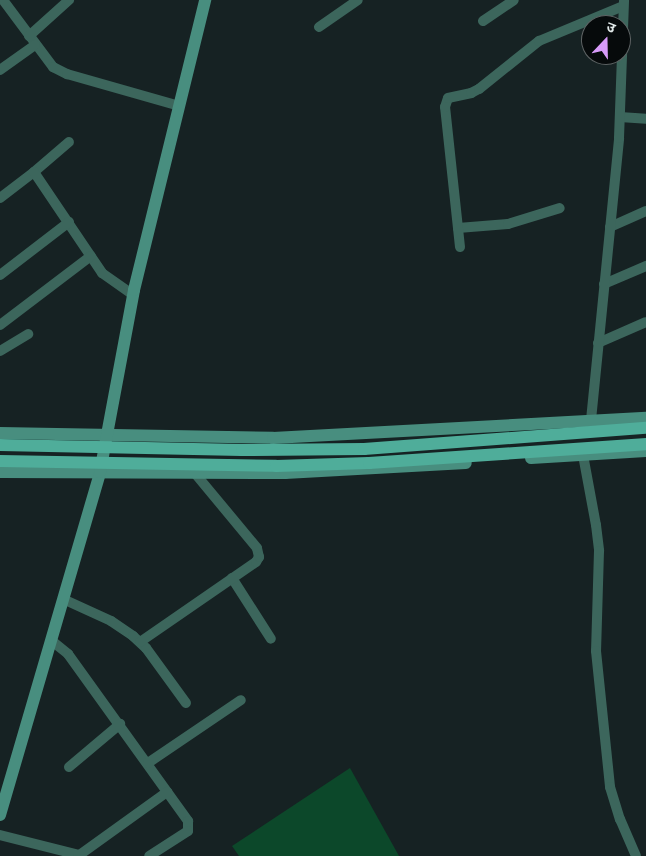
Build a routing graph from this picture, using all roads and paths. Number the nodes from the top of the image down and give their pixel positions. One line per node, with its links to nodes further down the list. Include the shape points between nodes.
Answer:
1 (69, 0): 9 (street)
2 (204, 0): 11 (main road)
3 (358, 0): 8 (street)
4 (514, 0): 7 (street)
5 (624, 3): 12 (street); 21 (street, via 539,41 479,88 448,98 445,107)
6 (3, 4): 9 (street)
7 (484, 21)
8 (319, 27)
9 (32, 41): 10 (street); 11 (street, via 59,71)
10 (0, 70)
11 (179, 106): 27 (main road)
12 (620, 117): 13 (street); 20 (street)
13 (646, 119)
14 (69, 142): 15 (street)
15 (34, 172): 16 (street); 19 (street)
16 (0, 198)
17 (560, 208): 21 (street, via 499,225)
18 (646, 211): 20 (street)
19 (69, 222): 23 (street); 25 (street)
20 (610, 227): 26 (street)
21 (458, 228): 22 (street)
22 (460, 247)
23 (91, 256): 27 (street, via 107,278); 29 (street)
24 (646, 266): 26 (street)
25 (0, 275)
26 (604, 284): 31 (street)
27 (133, 295): 37 (main road)
28 (646, 322): 31 (street)
29 (0, 325)
30 (28, 334): 32 (street)
31 (598, 343): 34 (street)
32 (0, 352)
33 (646, 418): 34 (main road)
34 (590, 420): 37 (main road, via 273,438)
35 (646, 428): 39 (main road, bridge, via 364,449)
36 (0, 433): 37 (main road)
37 (106, 435): 44 (main road)
38 (646, 444): 42 (main road, bridge, via 369,463 276,466)
39 (0, 445)
40 (646, 451): 41 (main road)
41 (583, 455): 45 (main road, via 361,470); 61 (street, via 599,551 596,652 610,787)
42 (0, 462)
43 (0, 472): 44 (main road)
44 (100, 472): 45 (main road); 47 (main road)
45 (194, 472): 46 (street, via 259,553 256,562)
46 (232, 578): 48 (street); 50 (street)
47 (64, 599): 49 (main road); 50 (street, via 111,621)
48 (271, 639)
49 (52, 641): 53 (street, via 68,654); 57 (main road)
50 (140, 642): 52 (street)
51 (241, 700): 54 (street)
52 (186, 703)
53 (120, 724): 54 (street); 55 (street)
54 (148, 763): 56 (street)
55 (70, 767)
56 (167, 792): 59 (street); 60 (street, via 188,821 189,828)
57 (0, 815)
58 (0, 835): 59 (street)
59 (79, 856)
60 (149, 856)
61 (636, 856)

